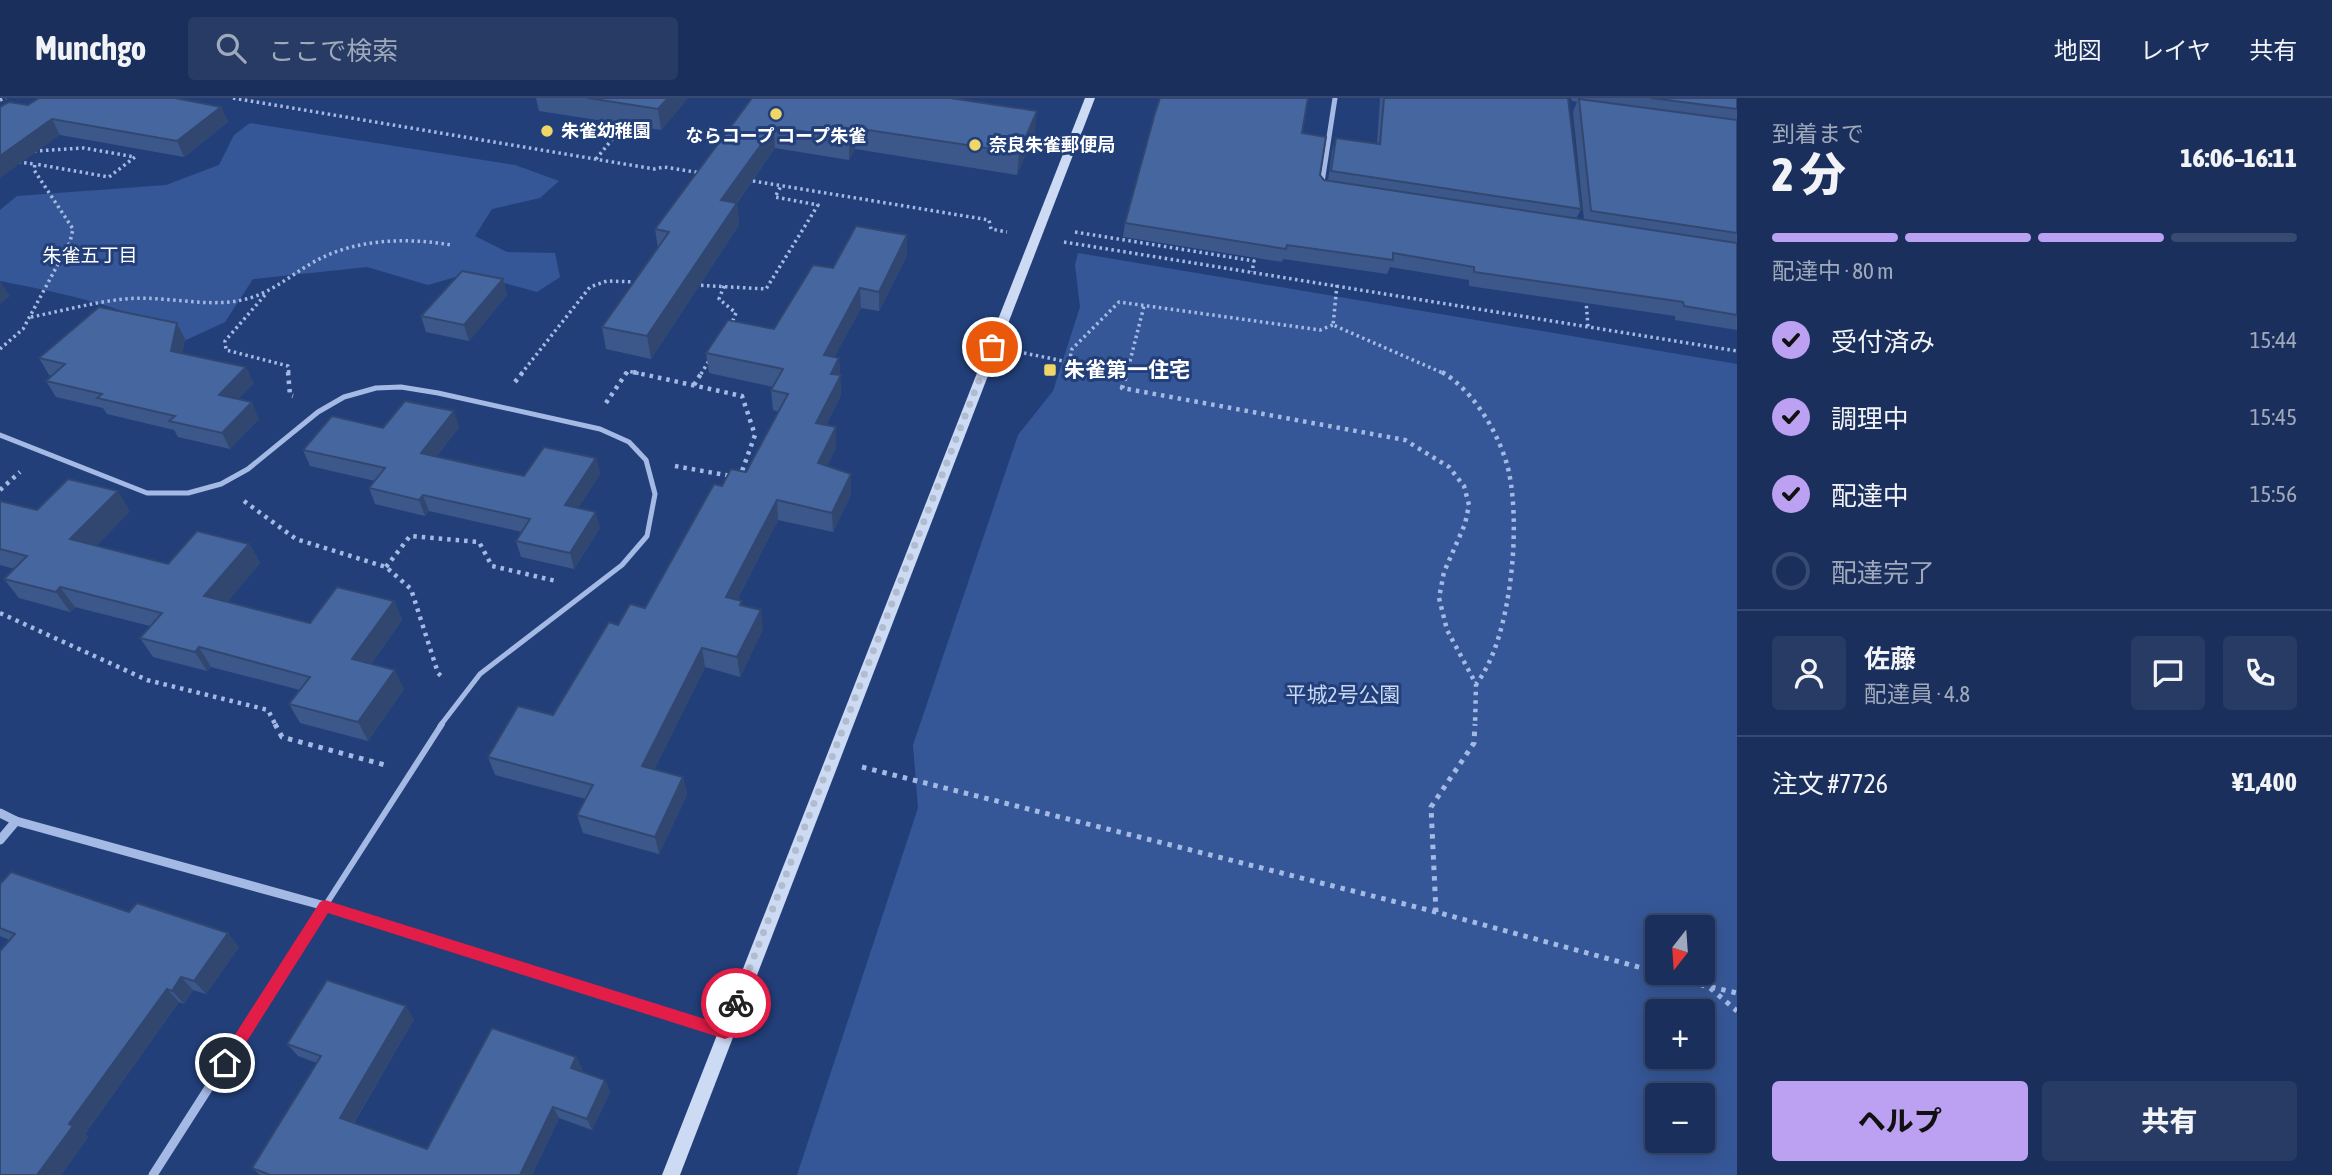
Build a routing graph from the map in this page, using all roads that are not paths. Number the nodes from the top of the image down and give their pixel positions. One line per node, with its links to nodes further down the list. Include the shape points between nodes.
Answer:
1 (1090, 98): 9 (street)
2 (1335, 98): 3 (street, via 1321,188)
3 (1335, 191)
4 (0, 435): 8 (lane, via 147,493 171,496 226,484 241,476 320,411 348,396 376,388 411,388 590,427 629,442 646,460 655,494 647,536 622,565 480,674 410,771)
5 (0, 813): 6 (street)
6 (16, 821): 7 (street); 8 (street)
7 (0, 840)
8 (325, 906): 9 (street); 10 (street)
9 (725, 1032): 11 (street)
10 (153, 1175)
11 (671, 1175)

